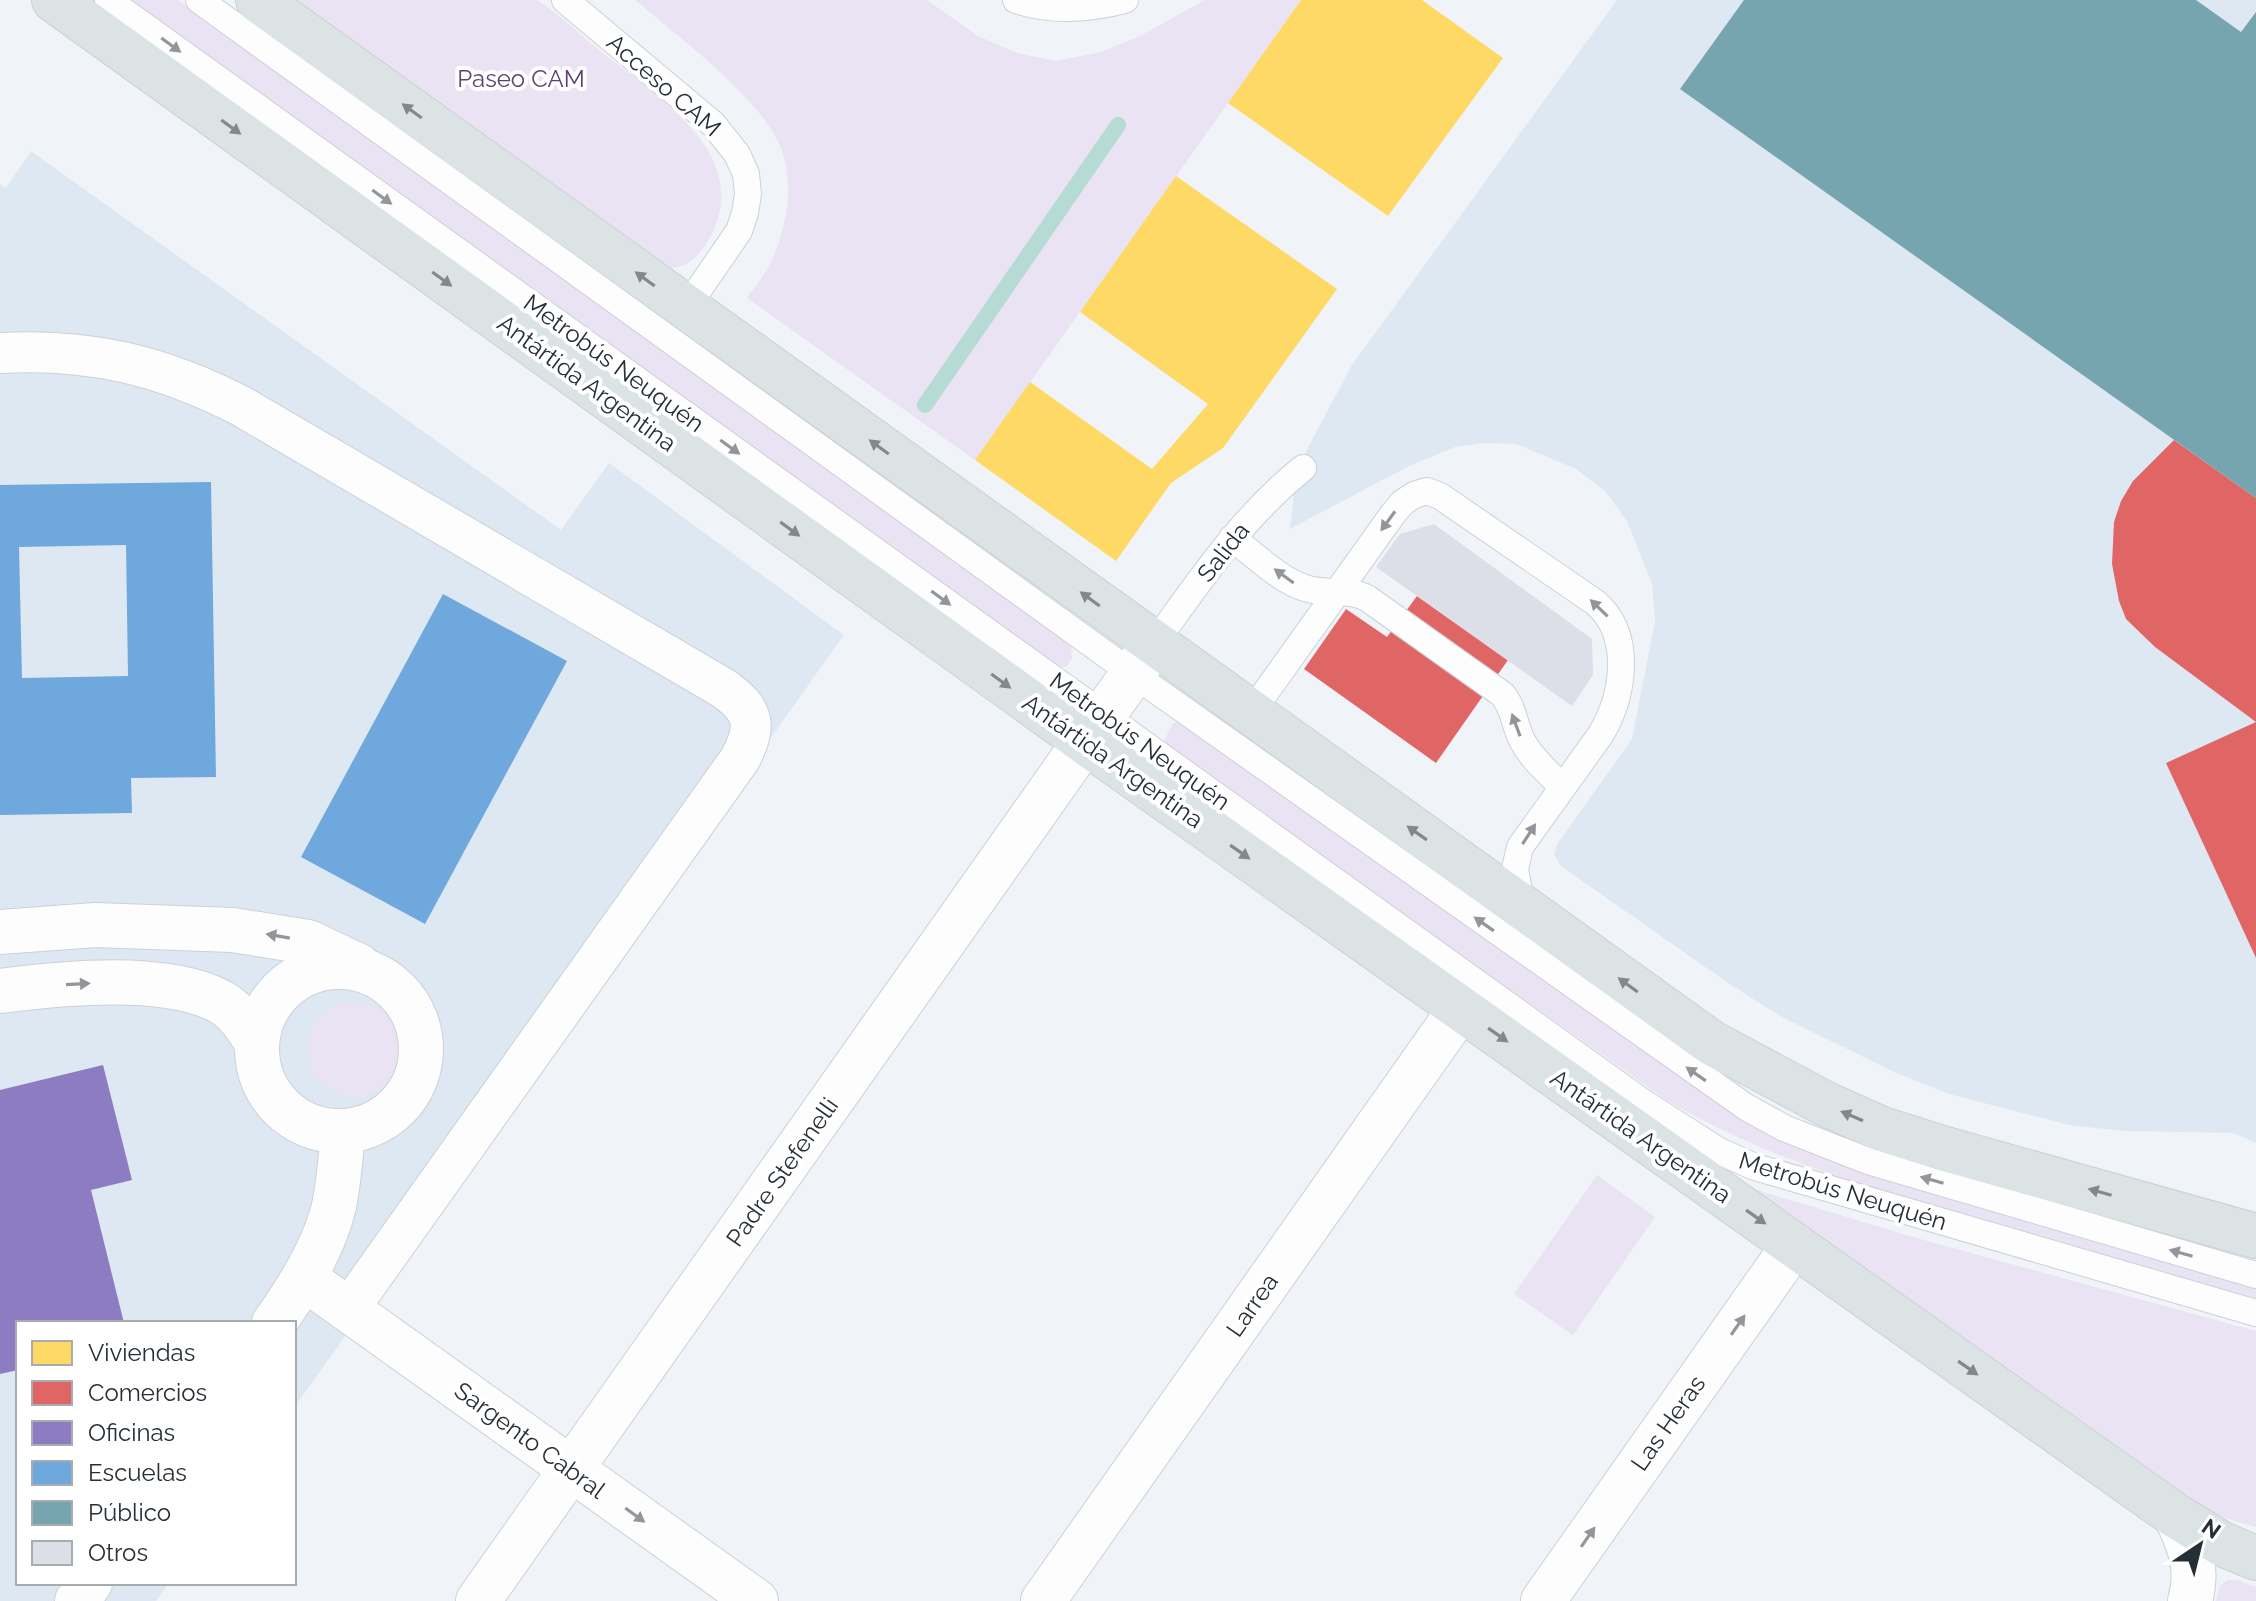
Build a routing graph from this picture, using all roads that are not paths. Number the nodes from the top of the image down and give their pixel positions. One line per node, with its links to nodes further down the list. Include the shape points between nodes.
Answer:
1 (54, 0): 15 (main road, Antártida Argentina, one-way to 15)
2 (108, 0): 15 (lane, Metrobús Neuquén, one-way to 15)
3 (199, 0): 13 (lane, Metrobús Neuquén)
4 (258, 0): 8 (main road, one-way to 4)
5 (565, 0): 8 (lane, Acceso CAM, via 713,124 746,174 748,194 739,231)
6 (1125, 0): 7 (lane, via 1065,8)
7 (1030, 1)
8 (686, 308): 13 (main road, one-way to 8)
9 (0, 353): 28 (street, via 70,352 114,358 204,387 723,688 750,714 750,734 740,759)
10 (1303, 468): 11 (lane, Salida)
11 (1232, 538): 12 (lane, one-way to 11, via 1295,584); 13 (lane, Salida)
12 (1338, 591): 14 (lane); 16 (lane, one-way to 12, via 1529,752 1502,694 1367,598); 16 (lane, one-way to 12, via 1610,719 1619,690 1618,633 1596,603 1454,503 1427,491 1402,503)
13 (1143, 660): 14 (main road); 15 (street, Padre Stefenelli); 26 (lane, Metrobús Neuquén, one-way to 13, via 1868,1161 1784,1128 1713,1086)
14 (1250, 714): 17 (main road, one-way to 14)
15 (1095, 729): 21 (main road, Antártida Argentina, one-way to 21); 29 (lane, Metrobús Neuquén, via 1719,1151 1755,1167); 31 (street, Padre Stefenelli)
16 (1562, 787): 17 (lane, one-way to 16, via 1516,856)
17 (1522, 907): 24 (main road, one-way to 17, via 1942,1148 1826,1104 1712,1043)
18 (0, 932): 19 (street, one-way to 18, via 308,942 271,935 95,925)
19 (375, 975): 22 (street, via 350,967 297,978 276,995); 23 (street, via 413,1012 421,1039 420,1065 411,1091 393,1111 369,1126)
20 (0, 991): 22 (street, one-way to 22, via 114,983 197,993 237,1014)
21 (1461, 1008): 25 (main road, Antártida Argentina, one-way to 25); 36 (street, Larrea)
22 (257, 1044): 23 (street, via 260,1072 272,1097 316,1128)
23 (343, 1131): 27 (street, via 334,1208)
24 (2256, 1236)
25 (1794, 1245): 32 (main road, Antártida Argentina, one-way to 32); 37 (street, Las Heras, one-way to 25)
26 (2256, 1275)
27 (304, 1278): 28 (street, Sargento Cabral); 30 (street)
28 (348, 1310): 31 (street, Sargento Cabral)
29 (2256, 1313)
30 (275, 1321)
31 (571, 1469): 34 (street, Padre Stefenelli); 35 (street, Sargento Cabral, one-way to 35)
32 (2176, 1516): 33 (main road, Antártida Argentina); 38 (street, via 2195,1569)
33 (2256, 1558)
34 (478, 1601)
35 (756, 1601)
36 (1043, 1601)
37 (1543, 1601)
38 (2190, 1601)

